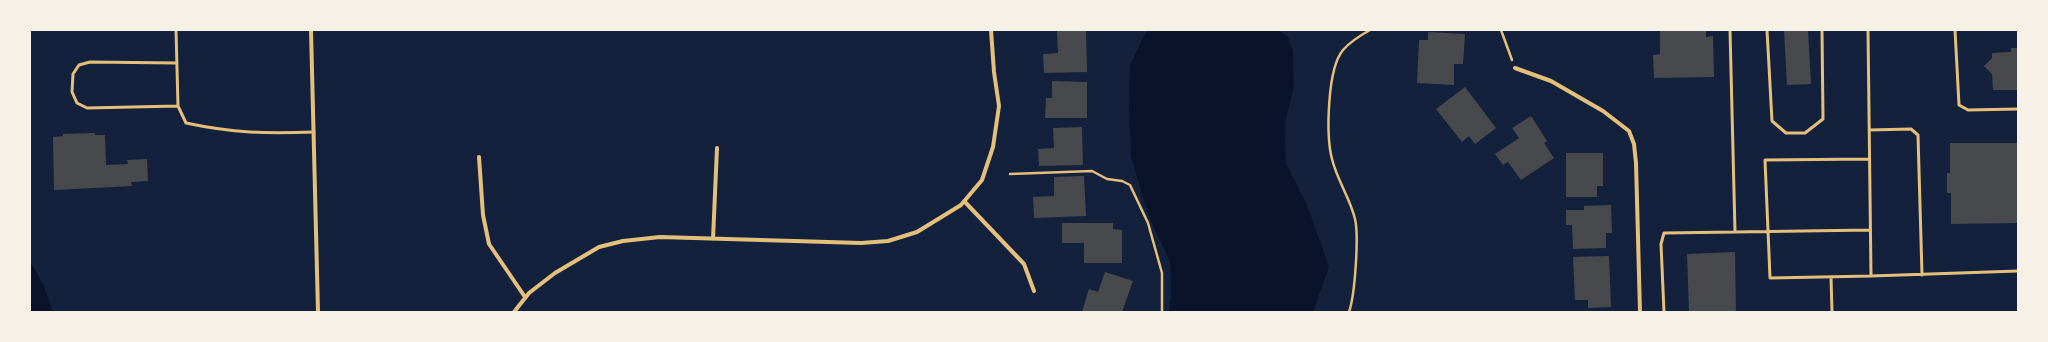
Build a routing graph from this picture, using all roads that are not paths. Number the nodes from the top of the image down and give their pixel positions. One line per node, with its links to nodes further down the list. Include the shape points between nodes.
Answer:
1 (176, 30): 9 (lane)
2 (311, 30): 14 (street)
3 (991, 30): 18 (street, via 999,106 993,147 982,180)
4 (1730, 30): 20 (lane)
5 (1767, 30): 6 (lane, via 1772,121 1786,133 1805,133 1823,119)
6 (1822, 30)
7 (1868, 30): 13 (lane)
8 (1955, 30): 12 (lane, via 1959,105 1968,110)
9 (176, 63): 11 (lane); 11 (lane, via 79,65 73,74 72,92 77,103 87,108)
10 (1515, 68): 31 (street, via 1551,81 1603,111 1629,131 1634,144 1636,163)
11 (178, 106): 14 (lane, via 186,122 222,130 266,134)
12 (2018, 109)
13 (1869, 130): 17 (lane); 24 (lane, via 1911,129 1918,135)
14 (314, 132): 29 (street)
15 (717, 148): 22 (street)
16 (479, 156): 28 (street, via 483,215 489,244)
17 (1869, 159): 19 (lane); 21 (lane, via 1765,160)
18 (964, 201): 22 (street, via 956,209 917,232 888,241 861,243); 27 (street, via 1024,264)
19 (1870, 230): 21 (lane); 25 (lane)
20 (1735, 232): 21 (lane); 32 (lane, via 1664,233 1660,244)
21 (1767, 232): 26 (lane, via 1770,278)
22 (713, 239): 28 (street, via 660,237 622,241 599,247 555,273)
23 (2018, 271): 24 (lane)
24 (1922, 275): 25 (lane)
25 (1871, 276): 26 (lane)
26 (1831, 277): 33 (lane)
27 (1034, 291)
28 (525, 297): 30 (street)
29 (318, 312)
30 (514, 312)
31 (1640, 312)
32 (1664, 312)
33 (1832, 312)

